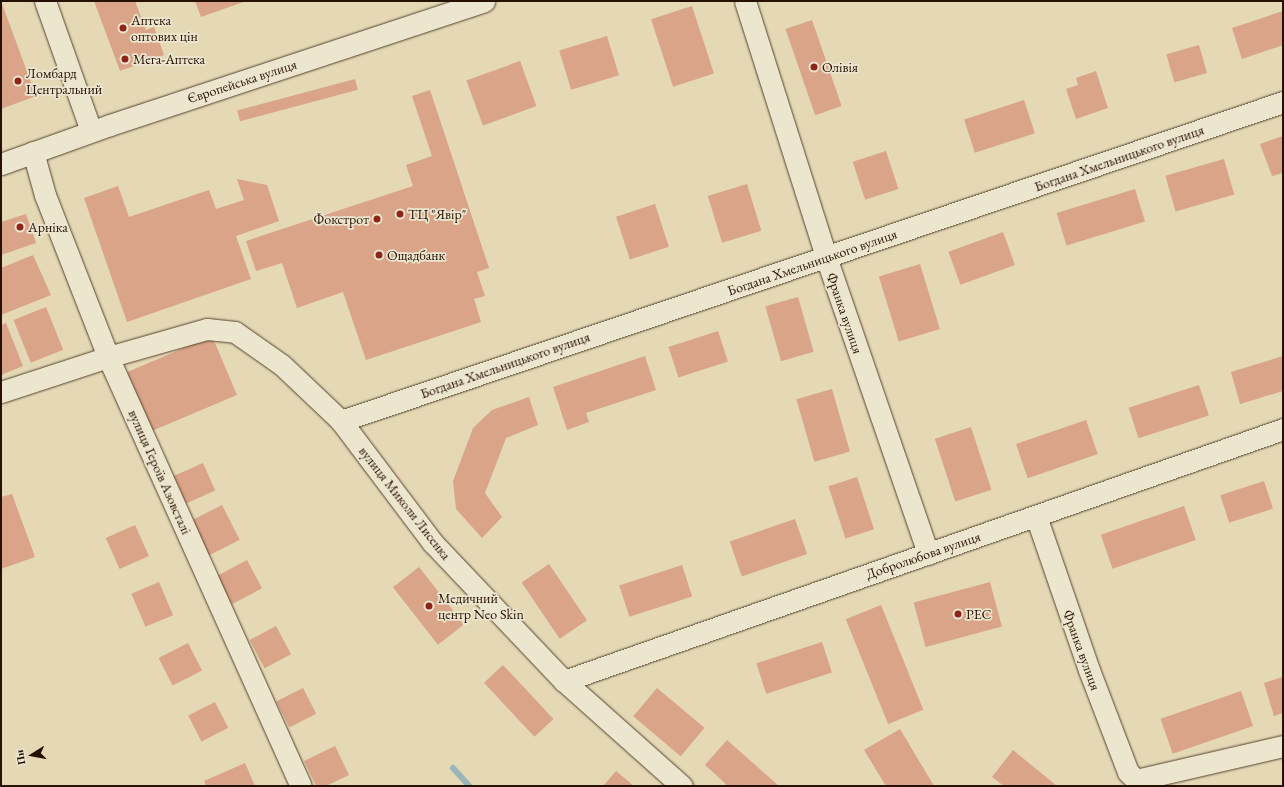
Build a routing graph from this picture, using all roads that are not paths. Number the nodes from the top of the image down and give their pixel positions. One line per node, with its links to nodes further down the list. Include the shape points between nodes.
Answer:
1 (45, 1): 5 (street)
2 (484, 1): 5 (street, Європейська вулиця)
3 (745, 1): 8 (street, Франка вулиця)
4 (1283, 102): 8 (street, Богдана Хмельницького вулиця)
5 (91, 131): 6 (street, Європейська вулиця)
6 (33, 152): 7 (street, Європейська вулиця); 9 (street, вулиця Героїв Азовсталі, via 45,195)
7 (1, 164)
8 (826, 257): 11 (street, Богдана Хмельницького вулиця); 14 (street, Франка вулиця)
9 (108, 357): 10 (street, вулиця Миколи Лисенка); 11 (street, вулиця Миколи Лисенка, via 207,329 235,332 282,365); 18 (street, вулиця Героїв Азовсталі)
10 (1, 392)
11 (342, 421): 15 (street, вулиця Миколи Лисенка, via 434,543)
12 (1283, 429): 13 (street, Добролюбова вулиця)
13 (1036, 516): 14 (street, Добролюбова вулиця); 17 (street, Франка вулиця, via 1091,677 1128,772)
14 (928, 554): 15 (street, Добролюбова вулиця)
15 (564, 681): 19 (street, вулиця Миколи Лисенка)
16 (1283, 746): 17 (street, Франка вулиця)
17 (1139, 783)
18 (302, 786)
19 (682, 786)

